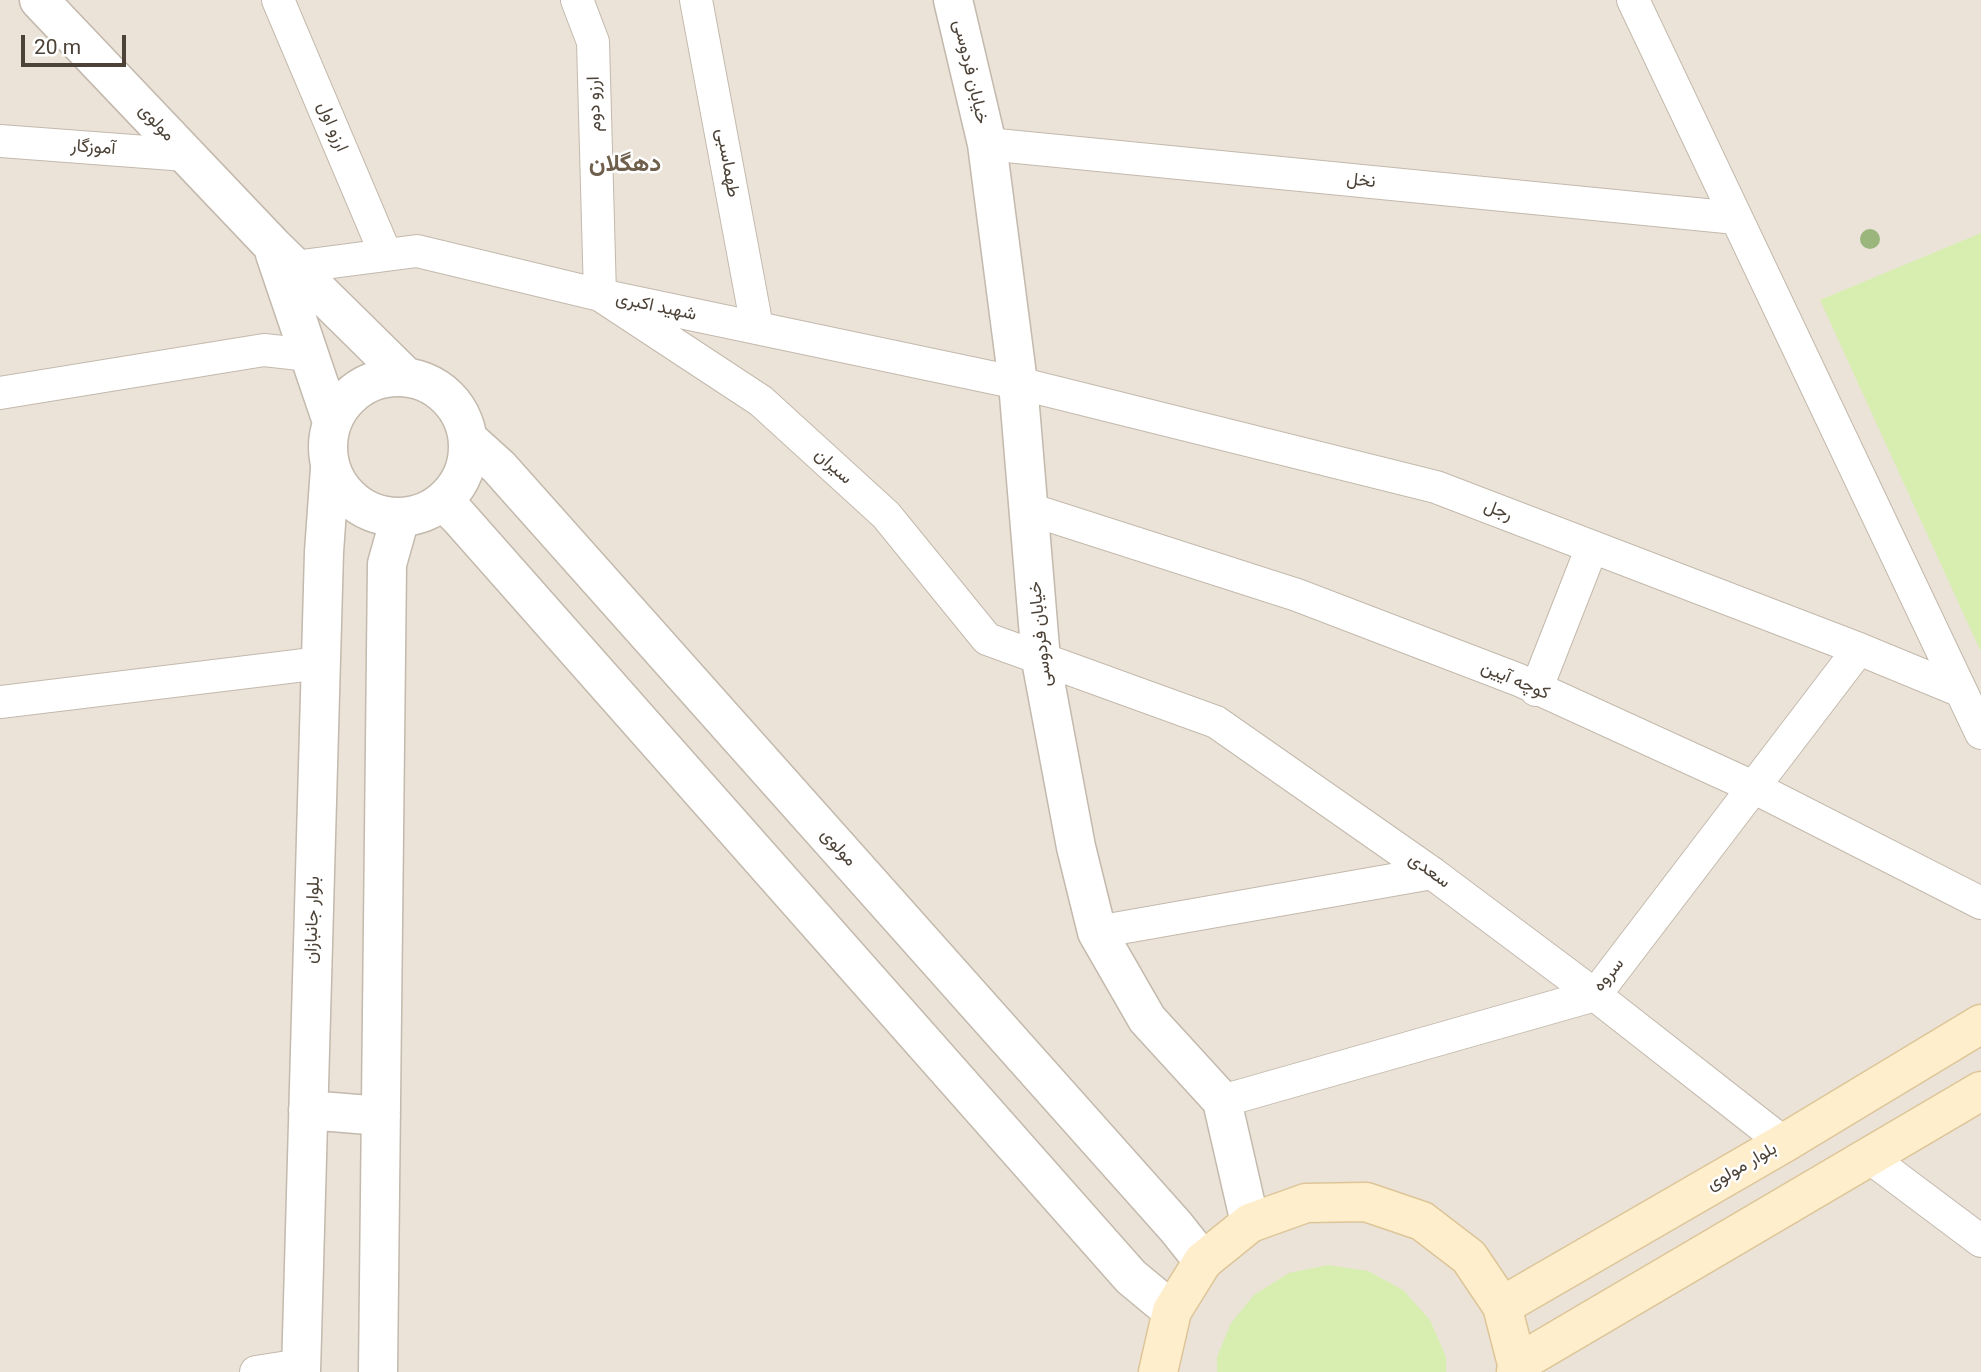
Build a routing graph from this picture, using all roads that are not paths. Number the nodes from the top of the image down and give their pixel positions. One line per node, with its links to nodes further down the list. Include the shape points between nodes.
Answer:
1 (39, 0): 9 (street, مولوی)
2 (278, 0): 11 (street, ارزو اول)
3 (577, 0): 13 (street, ارزو دوم, via 593,42)
4 (696, 0): 14 (street, طهماسبی)
5 (953, 0): 8 (street, خیابان فردوسی)
6 (1633, 0): 10 (street)
7 (0, 141): 9 (street, آموزگار)
8 (987, 144): 10 (street, نخل); 17 (street, خیابان فردوسی)
9 (186, 155): 12 (street, مولوی)
10 (1736, 218): 30 (street)
11 (386, 255): 12 (street, شهید اکبری); 13 (street, شهید اکبری, via 418,251)
12 (283, 256): 15 (street); 16 (street, مولوی)
13 (600, 295): 14 (street, شهید اکبری); 27 (street, سیران, via 761,401 886,515 987,639)
14 (757, 327): 17 (street, شهید اکبری)
15 (309, 355): 18 (street, via 264,350); 19 (street)
16 (406, 377): 19 (street, via 383,378 361,387 344,402); 20 (street, via 429,384 447,397 461,416)
17 (1018, 383): 23 (street, خیابان فردوسی); 25 (street, رجل, via 1436,487)
18 (0, 393)
19 (332, 422): 21 (street, via 327,445)
20 (468, 439): 22 (street, via 467,462 458,484); 47 (street, مولوی, via 499,467)
21 (330, 468): 24 (street, via 356,505 377,515); 28 (street, بلوار جانبازان)
22 (443, 501): 24 (street, via 423,514); 49 (street, via 1131,1277)
23 (1029, 509): 27 (street, خیابان فردوسی); 29 (street, کوچه آیین, via 1297,595)
24 (400, 518): 42 (street, via 387,564)
25 (1592, 547): 26 (street, رجل); 29 (street)
26 (1859, 649): 30 (street, رجل); 33 (street, سروه)
27 (1041, 660): 34 (street, سعدی, via 1216,722); 36 (street, خیابان فردوسی)
28 (321, 663): 31 (street); 41 (street, بلوار جانبازان)
29 (1536, 690): 33 (street, کوچه آیین)
30 (1961, 691): 32 (street)
31 (0, 702)
32 (1981, 733)
33 (1753, 787): 35 (street, کوچه آیین); 37 (street, سروه)
34 (1432, 873): 36 (street); 37 (street, سعدی)
35 (1981, 903)
36 (1097, 932): 40 (street, خیابان فردوسی, via 1147,1019)
37 (1595, 995): 40 (street, سروه); 43 (street, سعدی)
38 (1981, 1024): 43 (main road, بلوار مولوی)
39 (1981, 1091): 44 (main road)
40 (1222, 1101): 45 (street, خیابان فردوسی)
41 (308, 1110): 42 (street); 51 (street, بلوار جانبازان)
42 (381, 1116): 53 (street)
43 (1784, 1143): 48 (main road, بلوار مولوی)
44 (1869, 1157): 46 (street); 50 (main road)
45 (1250, 1223): 47 (main road); 48 (main road, via 1306,1203 1366,1202 1422,1221 1469,1257)
46 (1981, 1241)
47 (1203, 1261): 49 (main road)
48 (1502, 1306): 50 (main road)
49 (1172, 1311): 54 (main road)
50 (1516, 1368)
51 (301, 1369): 52 (street)
52 (256, 1372)
53 (378, 1372)
54 (1158, 1372)

